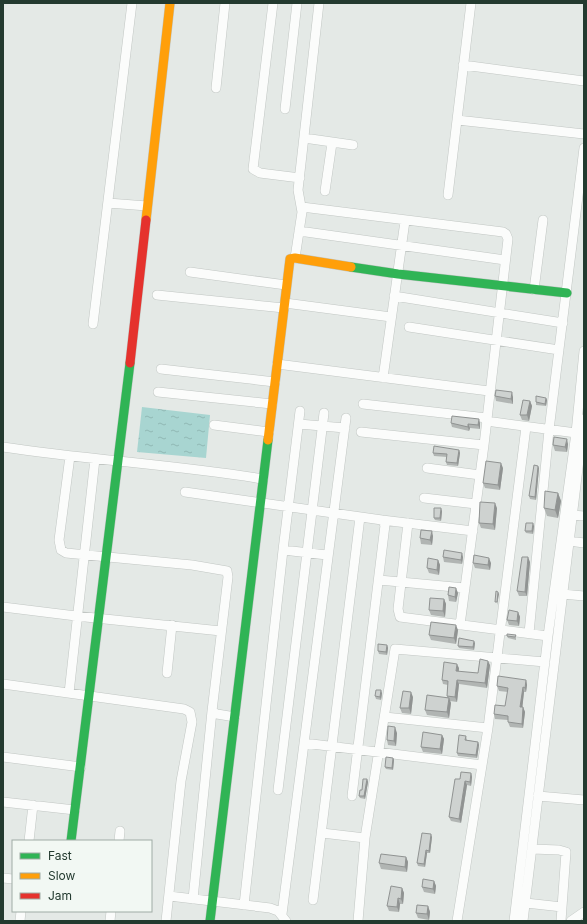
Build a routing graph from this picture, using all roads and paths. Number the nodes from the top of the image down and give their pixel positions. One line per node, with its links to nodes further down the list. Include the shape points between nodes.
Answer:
1 (132, 3): 21 (street)
2 (170, 3): 22 (street)
3 (226, 3): 10 (street)
4 (273, 3): 18 (street, via 253,169 260,173)
5 (297, 3): 11 (street)
6 (319, 3): 14 (street)
7 (471, 3): 8 (street)
8 (463, 65): 9 (street); 12 (street)
9 (584, 81)
10 (216, 88)
11 (285, 109)
12 (456, 120): 13 (street); 20 (street)
13 (584, 134)
14 (304, 138): 15 (street); 18 (street)
15 (332, 142): 16 (street); 19 (street)
16 (353, 145)
17 (584, 148): 35 (street)
18 (300, 178): 23 (street, via 298,196)
19 (324, 192)
20 (448, 195)
21 (108, 204): 22 (street); 42 (street)
22 (148, 206): 74 (street)
23 (302, 207): 25 (street); 26 (street)
24 (543, 220): 34 (street)
25 (405, 221): 27 (street); 29 (street, via 503,232 508,239)
26 (299, 231): 27 (street); 28 (street)
27 (402, 247): 29 (street); 31 (street)
28 (295, 258): 31 (street); 32 (street, via 290,259 288,264)
29 (505, 260): 33 (street)
30 (190, 272): 32 (street)
31 (398, 274): 33 (street); 37 (street)
32 (286, 285): 38 (street)
33 (502, 286): 34 (street); 39 (street)
34 (534, 290): 35 (street)
35 (567, 293): 41 (street)
36 (158, 295): 38 (street)
37 (394, 296): 39 (street); 40 (street)
38 (284, 305): 40 (street); 47 (street)
39 (499, 312): 41 (street); 44 (street)
40 (391, 317): 49 (street)
41 (563, 323): 45 (street)
42 (93, 324)
43 (409, 327): 44 (street)
44 (496, 340): 45 (street); 51 (street)
45 (559, 350): 65 (street)
46 (584, 351): 68 (street)
47 (277, 364): 49 (street); 50 (street)
48 (161, 369): 50 (street)
49 (383, 378): 51 (street)
50 (275, 382): 53 (street)
51 (489, 391): 59 (street)
52 (158, 392): 53 (street)
53 (272, 404): 66 (street)
54 (363, 404): 59 (street)
55 (300, 412): 60 (street)
56 (324, 413): 62 (street)
57 (346, 418): 64 (street)
58 (584, 419): 68 (street)
59 (486, 420): 63 (street); 69 (street)
60 (299, 424): 62 (street); 83 (street)
61 (214, 425): 66 (street)
62 (322, 426): 64 (street); 84 (street)
63 (526, 427): 65 (street); 109 (street)
64 (344, 428): 85 (street)
65 (549, 430): 68 (street); 111 (street)
66 (269, 432): 77 (street)
67 (361, 432): 69 (street)
68 (581, 434): 73 (street); 112 (street)
69 (484, 445): 76 (street)
70 (3, 447): 71 (street)
71 (70, 456): 72 (street); 96 (street, via 59,546 66,553)
72 (95, 459): 74 (street); 96 (street)
73 (581, 461): 78 (street)
74 (119, 462): 77 (street, via 190,468); 98 (street)
75 (427, 468): 76 (street)
76 (480, 475): 82 (street)
77 (263, 479): 81 (street)
78 (580, 488): 86 (street)
79 (185, 492): 81 (street)
80 (424, 498): 82 (street)
81 (260, 502): 83 (street); 120 (street)
82 (476, 504): 91 (street)
83 (289, 507): 84 (street); 94 (street)
84 (311, 510): 85 (street); 95 (street)
85 (333, 513): 88 (street); 97 (street)
86 (572, 515): 87 (street); 92 (street)
87 (584, 516)
88 (360, 517): 89 (street); 124 (street)
89 (382, 520): 90 (street); 99 (street, via 385,530)
90 (408, 523): 91 (street); 100 (street)
91 (473, 531): 101 (street)
92 (569, 541): 93 (street); 102 (street)
93 (584, 543)
94 (283, 550): 95 (street); 149 (street)
95 (306, 553): 97 (street); 130 (street)
96 (83, 554): 98 (street); 105 (street)
97 (327, 555): 123 (street)
98 (107, 556): 106 (street); 110 (street, via 224,570 228,577)
99 (379, 580): 100 (street); 125 (street)
100 (402, 582): 101 (street); 108 (street, via 398,609 400,617)
101 (465, 588): 108 (street)
102 (562, 594): 103 (street); 132 (street)
103 (584, 596)
104 (3, 607): 105 (street)
105 (76, 616): 106 (street); 117 (street)
106 (100, 618): 107 (street); 118 (street)
107 (172, 625): 110 (street); 115 (street)
108 (460, 625): 109 (street)
109 (502, 629): 111 (street); 113 (street)
110 (221, 630): 119 (street)
111 (529, 633): 112 (street)
112 (548, 636): 114 (street)
113 (497, 658): 114 (street); 121 (street, via 395,649); 122 (street)
114 (546, 662): 157 (street)
115 (167, 673)
116 (3, 684): 117 (street)
117 (69, 693): 118 (street)
118 (90, 696): 129 (street); 144 (street, via 184,709 192,716 181,781)
119 (212, 710): 120 (street, via 217,714); 145 (street)
120 (235, 717): 147 (street)
121 (384, 717): 122 (street); 126 (street)
122 (488, 728): 128 (street)
123 (304, 743): 124 (street); 152 (street)
124 (331, 747): 125 (street); 138 (street)
125 (358, 751): 126 (street); 131 (street)
126 (379, 753): 128 (street); 139 (street)
127 (3, 757): 129 (street)
128 (482, 765): 156 (street)
129 (81, 767): 136 (street)
130 (278, 790)
131 (352, 796)
132 (538, 796): 133 (street); 143 (street)
133 (584, 800)
134 (3, 802): 135 (street)
135 (33, 805): 136 (street); 140 (street)
136 (75, 810): 141 (street)
137 (120, 831): 142 (street)
138 (322, 833): 139 (street); 146 (street)
139 (365, 838): 155 (street)
140 (30, 840)
141 (71, 840)
142 (118, 840)
143 (532, 849): 148 (street); 150 (street, via 566,852)
144 (169, 896): 145 (street); 153 (street)
145 (193, 899): 147 (street)
146 (313, 900)
147 (213, 901): 149 (street); 154 (street)
148 (526, 903): 150 (street); 158 (street)
149 (244, 905): 152 (street, via 270,908)
150 (562, 906): 159 (street)
151 (584, 912): 160 (street)
152 (284, 918)
153 (166, 921)
154 (210, 921)
155 (358, 921)
156 (457, 921)
157 (514, 921)
158 (523, 921)
159 (561, 921)
160 (571, 921)

